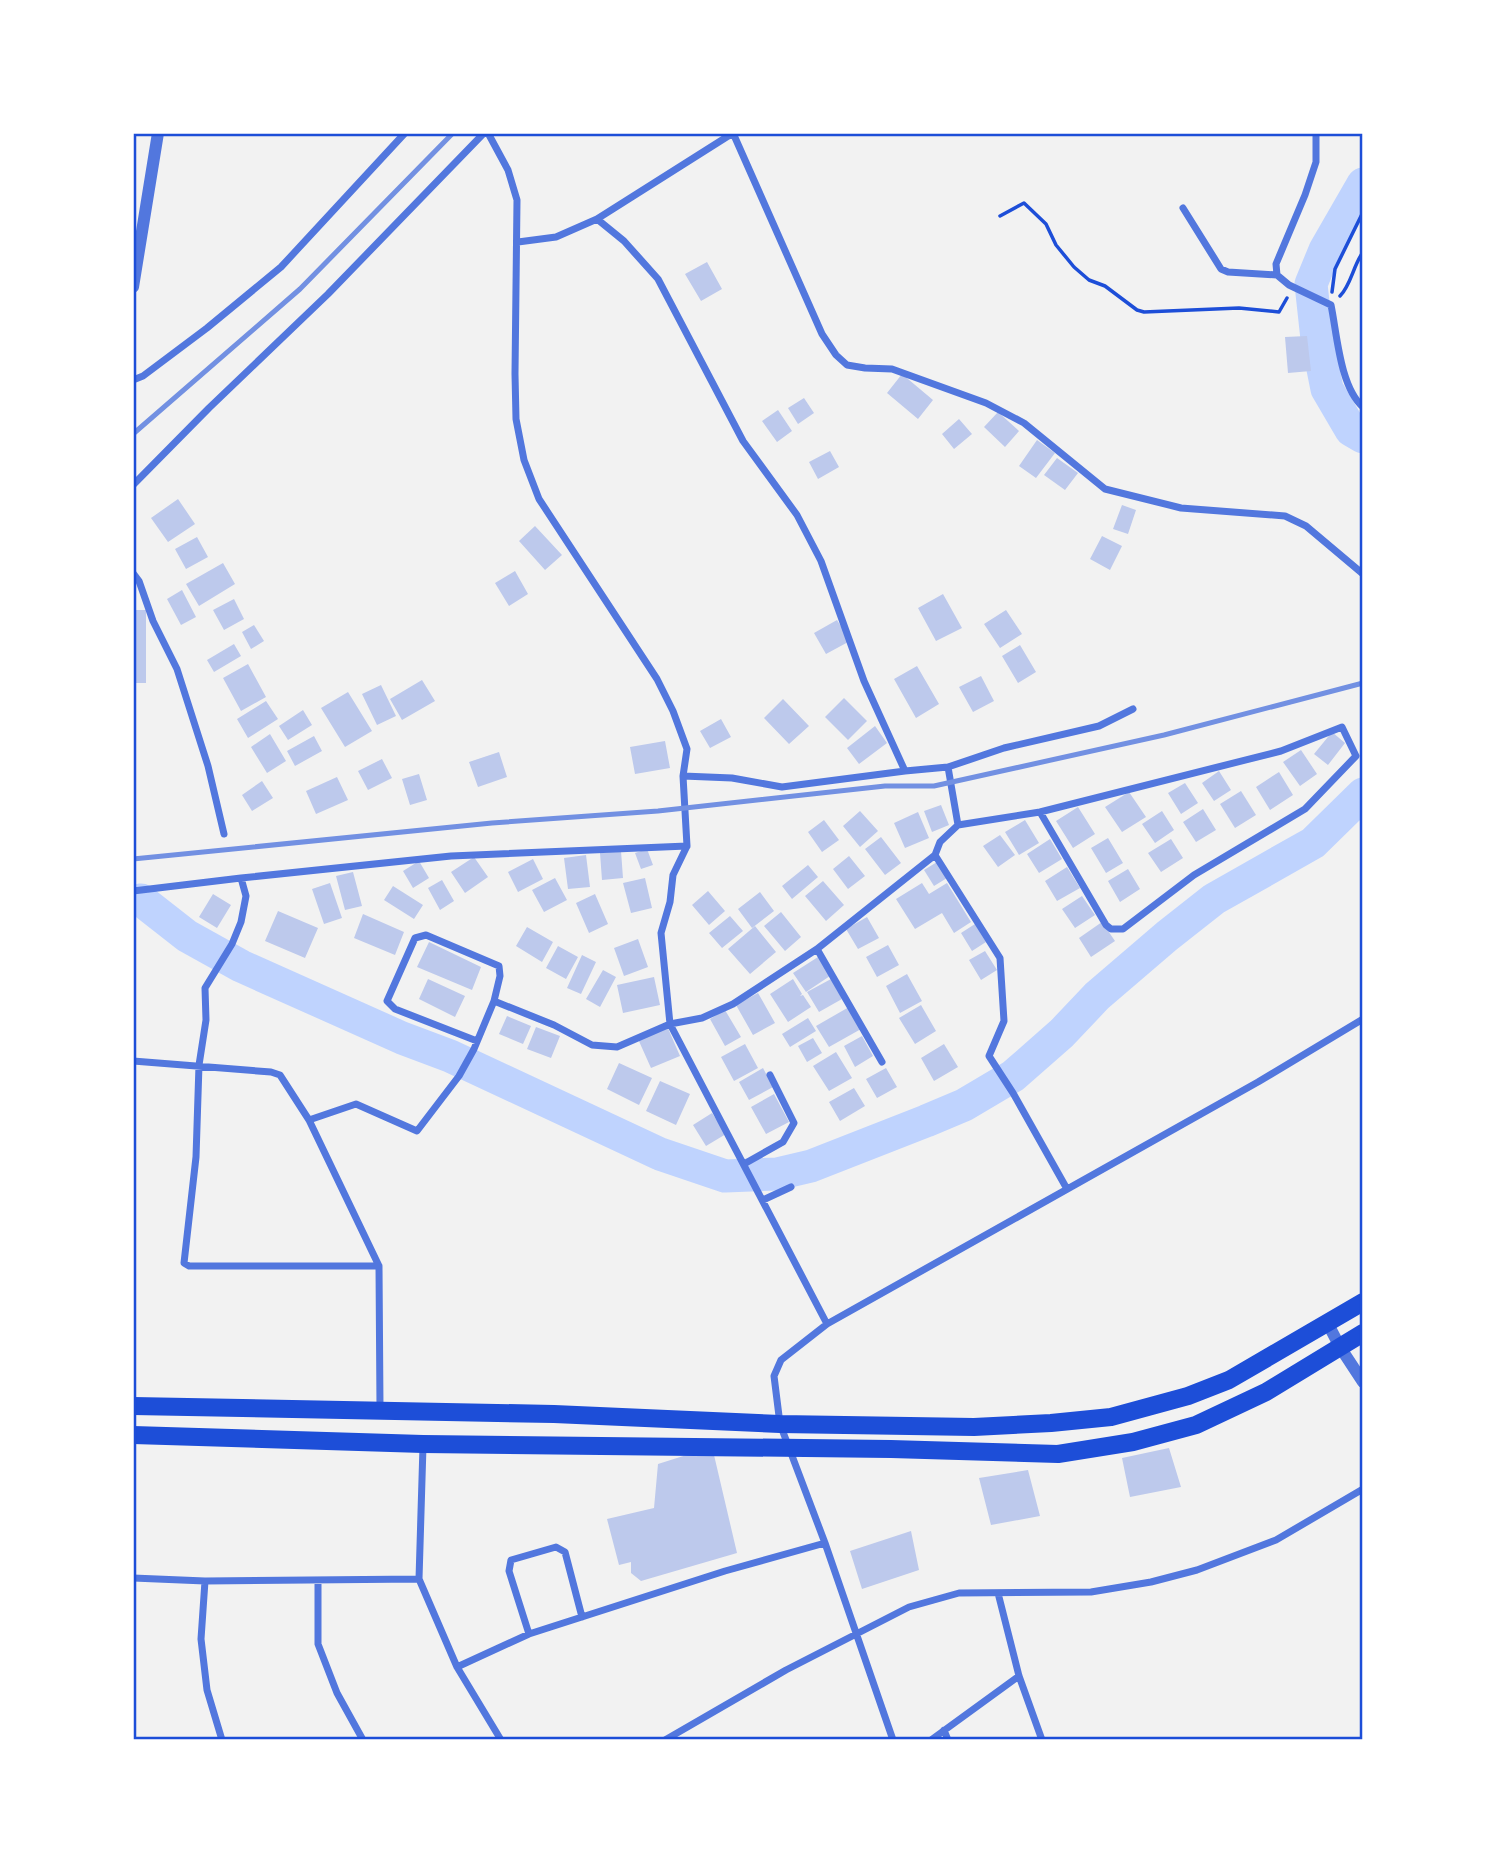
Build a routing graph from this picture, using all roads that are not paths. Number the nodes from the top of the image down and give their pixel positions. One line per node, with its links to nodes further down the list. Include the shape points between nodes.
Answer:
1 (158, 133): 10 (street)
2 (405, 133): 11 (street, via 281,267 197,336)
3 (486, 133): 8 (street, via 508,170 517,201); 13 (street)
4 (733, 133): 7 (street); 15 (street, via 822,334 847,365 892,369 986,403 1024,423 1105,488 1181,508 1285,516 1306,526)
5 (1316, 133): 9 (street, via 1316,162 1276,264)
6 (1183, 208): 9 (street, via 1220,268)
7 (597, 219): 8 (street, via 556,237); 18 (street, via 658,279 743,441 797,515 821,561 864,681)
8 (517, 242): 19 (street, via 514,374 524,460 539,499 657,679 673,711 687,749)
9 (1277, 275): 12 (street, via 1331,305 1345,374)
10 (133, 287)
11 (133, 380)
12 (1363, 407)
13 (133, 485)
14 (133, 573): 22 (street, via 177,669)
15 (1363, 573)
16 (1133, 709): 17 (street, via 1099,726 1004,748)
17 (948, 767): 18 (street); 21 (street)
18 (905, 771): 19 (street, via 782,787 733,778)
19 (683, 780): 23 (street)
20 (1040, 812): 20 (street, via 1281,751 1342,727 1356,756 1305,809 1194,875 1123,929 1106,925); 21 (street)
21 (958, 825): 24 (street, via 940,842)
22 (224, 834)
23 (687, 846): 25 (street, via 451,856); 30 (street, via 674,875 661,933)
24 (935, 855): 27 (street); 39 (street, via 1000,958 1004,1021 989,1056)
25 (241, 878): 26 (street); 34 (street, via 246,896 241,922 205,988)
26 (133, 891)
27 (817, 949): 30 (street, via 733,1004 702,1018); 33 (street)
28 (494, 1001): 30 (street, via 593,1045 617,1047); 31 (street); 31 (street, via 499,965 426,935 415,938 387,1001)
29 (1363, 1019): 39 (street)
30 (670, 1024): 37 (street)
31 (476, 1045): 36 (street, via 459,1076 417,1131 356,1104)
32 (133, 1061): 34 (street)
33 (882, 1062)
34 (199, 1065): 36 (street, via 280,1075); 41 (street, via 196,1157 184,1263)
35 (770, 1075): 37 (street, via 794,1123 783,1142)
36 (309, 1120): 41 (street)
37 (744, 1164): 40 (street)
38 (791, 1187): 40 (street)
39 (1066, 1189): 43 (street)
40 (762, 1197): 43 (street)
41 (379, 1266): 49 (street)
42 (1363, 1302): 44 (highway)
43 (827, 1324): 50 (street, via 781,1360 774,1376)
44 (1328, 1324): 46 (street); 50 (highway, via 1229,1380 1111,1417 974,1427)
45 (1363, 1333): 46 (highway)
46 (1339, 1348): 47 (street); 53 (highway, via 1266,1392 1196,1425 1133,1442 1058,1454)
47 (1363, 1382)
48 (133, 1406): 49 (highway)
49 (380, 1412): 50 (highway)
50 (780, 1424): 53 (street)
51 (133, 1435): 52 (highway)
52 (423, 1444): 53 (highway); 57 (street)
53 (791, 1449): 55 (street)
54 (1363, 1489): 60 (street, via 1276,1540 1197,1570 1091,1592)
55 (825, 1543): 61 (street); 63 (street)
56 (133, 1577): 58 (street)
57 (419, 1579): 59 (street); 64 (street)
58 (205, 1581): 59 (street); 67 (street, via 201,1639 207,1690)
59 (318, 1581): 68 (street, via 318,1644 337,1693)
60 (998, 1593): 63 (street, via 959,1592 909,1607); 65 (street)
61 (582, 1617): 62 (street); 62 (street, via 565,1552 556,1547 511,1560 509,1571)
62 (529, 1634): 64 (street)
63 (855, 1634): 70 (street); 71 (street)
64 (457, 1667): 69 (street)
65 (1019, 1676): 66 (street); 74 (street)
66 (944, 1730): 72 (street); 73 (street)
67 (222, 1740)
68 (363, 1740)
69 (501, 1740)
70 (665, 1740)
71 (893, 1740)
72 (931, 1740)
73 (948, 1740)
74 (1042, 1740)

